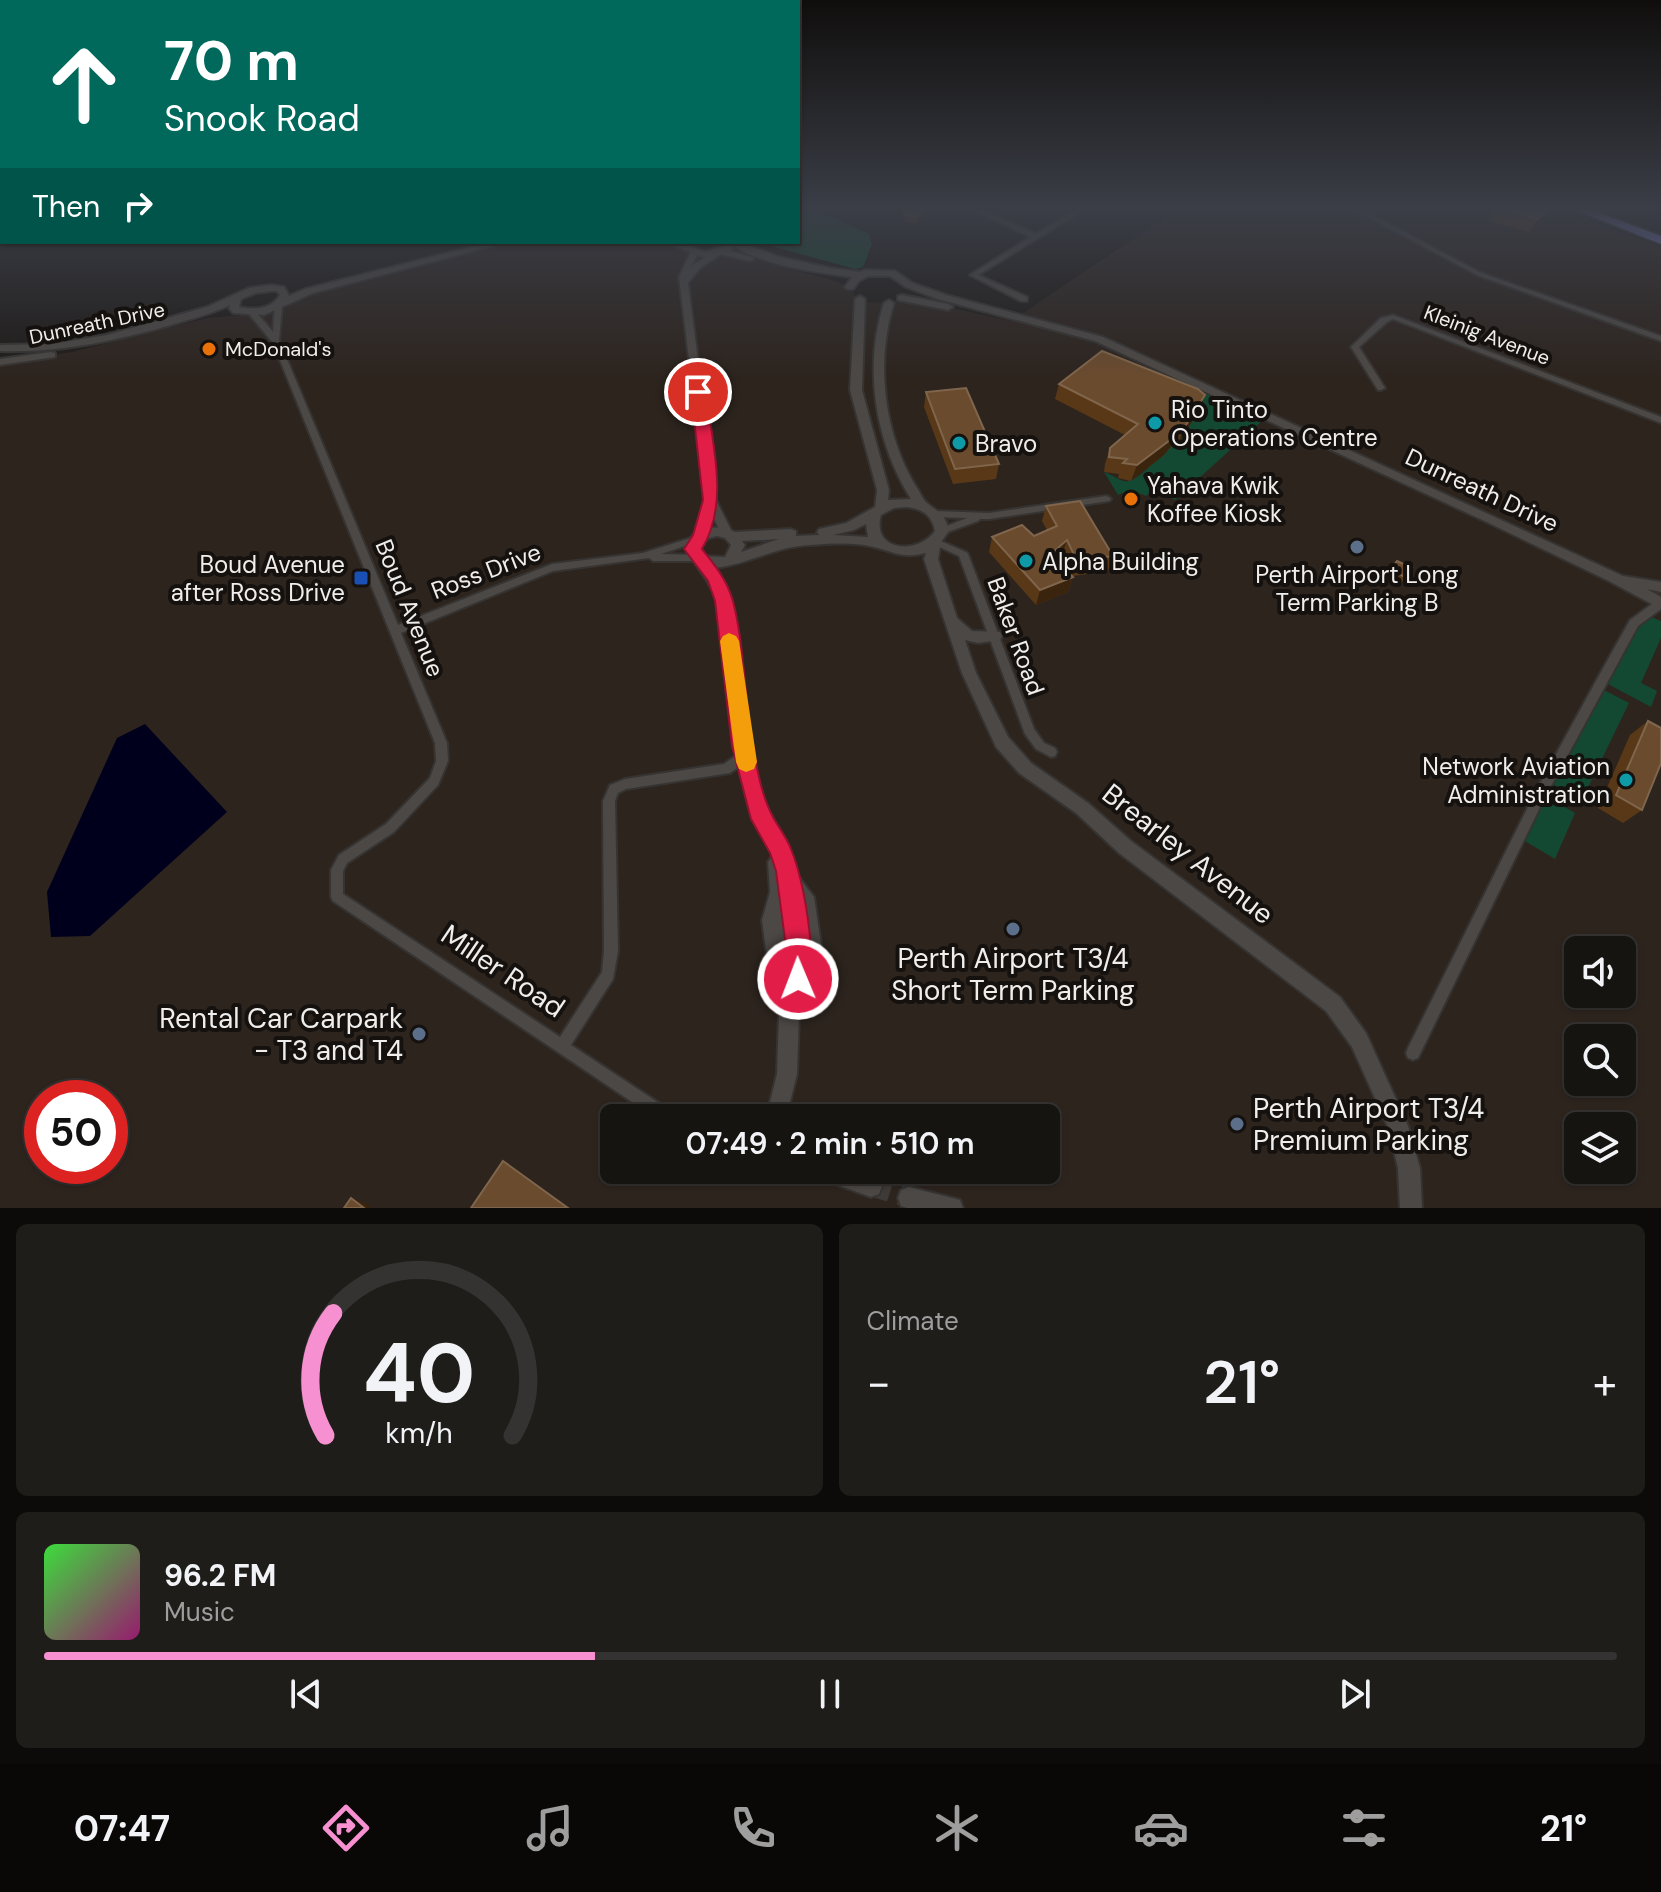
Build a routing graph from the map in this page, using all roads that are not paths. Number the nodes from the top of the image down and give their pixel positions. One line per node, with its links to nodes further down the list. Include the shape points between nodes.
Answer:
1 (381, 265): 12 (main road)
2 (410, 265): 18 (main road, via 309,291)
3 (685, 265): 10 (street)
4 (698, 265): 10 (street)
5 (772, 265): 13 (main road)
6 (810, 265): 9 (main road)
7 (989, 265): 16 (street, via 973,275)
8 (1463, 265): 20 (street)
9 (860, 275): 11 (main road, Dunreath Drive, via 892,273); 13 (main road)
10 (685, 284): 28 (street)
11 (909, 285): 14 (main road); 22 (main road, Dunreath Drive, via 1062,327)
12 (274, 287): 15 (main road, Dunreath Drive); 18 (main road, via 285,295)
13 (850, 287): 17 (main road)
14 (902, 298): 17 (main road); 22 (main road, Dunreath Drive)
15 (236, 299): 19 (main road, via 237,311); 23 (main road, Dunreath Drive, via 78,342)
16 (1024, 299)
17 (874, 302): 29 (main road, via 883,319 883,406 907,486); 30 (main road, via 861,317 856,390 883,490)
18 (279, 305): 19 (main road, Dunreath Drive); 21 (street, Boud Avenue)
19 (252, 314): 21 (street, Boud Avenue); 24 (main road, Dunreath Drive)
20 (1661, 339)
21 (277, 342): 44 (street, Boud Avenue)
22 (1111, 346): 40 (main road, Dunreath Drive, via 1614,577)
23 (0, 348)
24 (0, 362)
25 (1381, 388): 26 (street, Kleinig Avenue, via 1355,347 1393,317)
26 (1661, 420)
27 (1106, 499): 32 (street)
28 (711, 500): 33 (street); 34 (street)
29 (922, 505): 30 (main road, via 900,502); 31 (main road)
30 (878, 511): 33 (main road, via 839,530); 36 (main road, via 871,528)
31 (936, 514): 32 (street); 35 (main road)
32 (989, 516): 35 (street)
33 (730, 534): 34 (main road, via 713,531); 38 (main road, via 738,545)
34 (699, 537): 37 (street, Ross Drive); 39 (main road, via 692,549)
35 (938, 539): 36 (main road, via 922,550 905,552); 41 (main road, Brearley Avenue, via 931,559); 45 (street, Baker Road, via 961,551)
36 (880, 543): 38 (main road, via 795,541)
37 (643, 556): 39 (street, Ross Drive); 44 (street, Ross Drive, via 552,568)
38 (731, 558): 39 (main road, via 721,563)
39 (700, 561): 46 (main road, via 724,601)
40 (1652, 583): 42 (main road, Dunreath Drive); 43 (street)
41 (943, 598): 45 (main road, via 964,634); 59 (main road, Brearley Avenue, via 985,712 1015,757 1125,847 1316,989 1343,1016 1401,1135)
42 (1660, 604): 43 (street)
43 (1643, 613): 52 (street, via 1541,793)
44 (395, 631): 48 (street, Boud Avenue, via 441,743 442,761 434,781 390,828)
45 (995, 636): 47 (street, Baker Road, via 1029,731)
46 (742, 746): 49 (main road, via 756,804); 51 (street, via 740,759 726,769 614,789 609,801 608,974)
47 (1051, 752)
48 (343, 859): 51 (street, Miller Road, via 337,870 337,897)
49 (783, 871): 50 (main road, via 777,907); 50 (main road, via 805,897 813,951)
50 (786, 1004): 54 (main road, via 787,1074)
51 (562, 1047): 53 (street, Miller Road)
52 (1413, 1053)
53 (648, 1104)
54 (774, 1104)
55 (866, 1184): 56 (main road)
56 (871, 1186)
57 (909, 1198): 58 (main road)
58 (952, 1208)
59 (1411, 1208)

